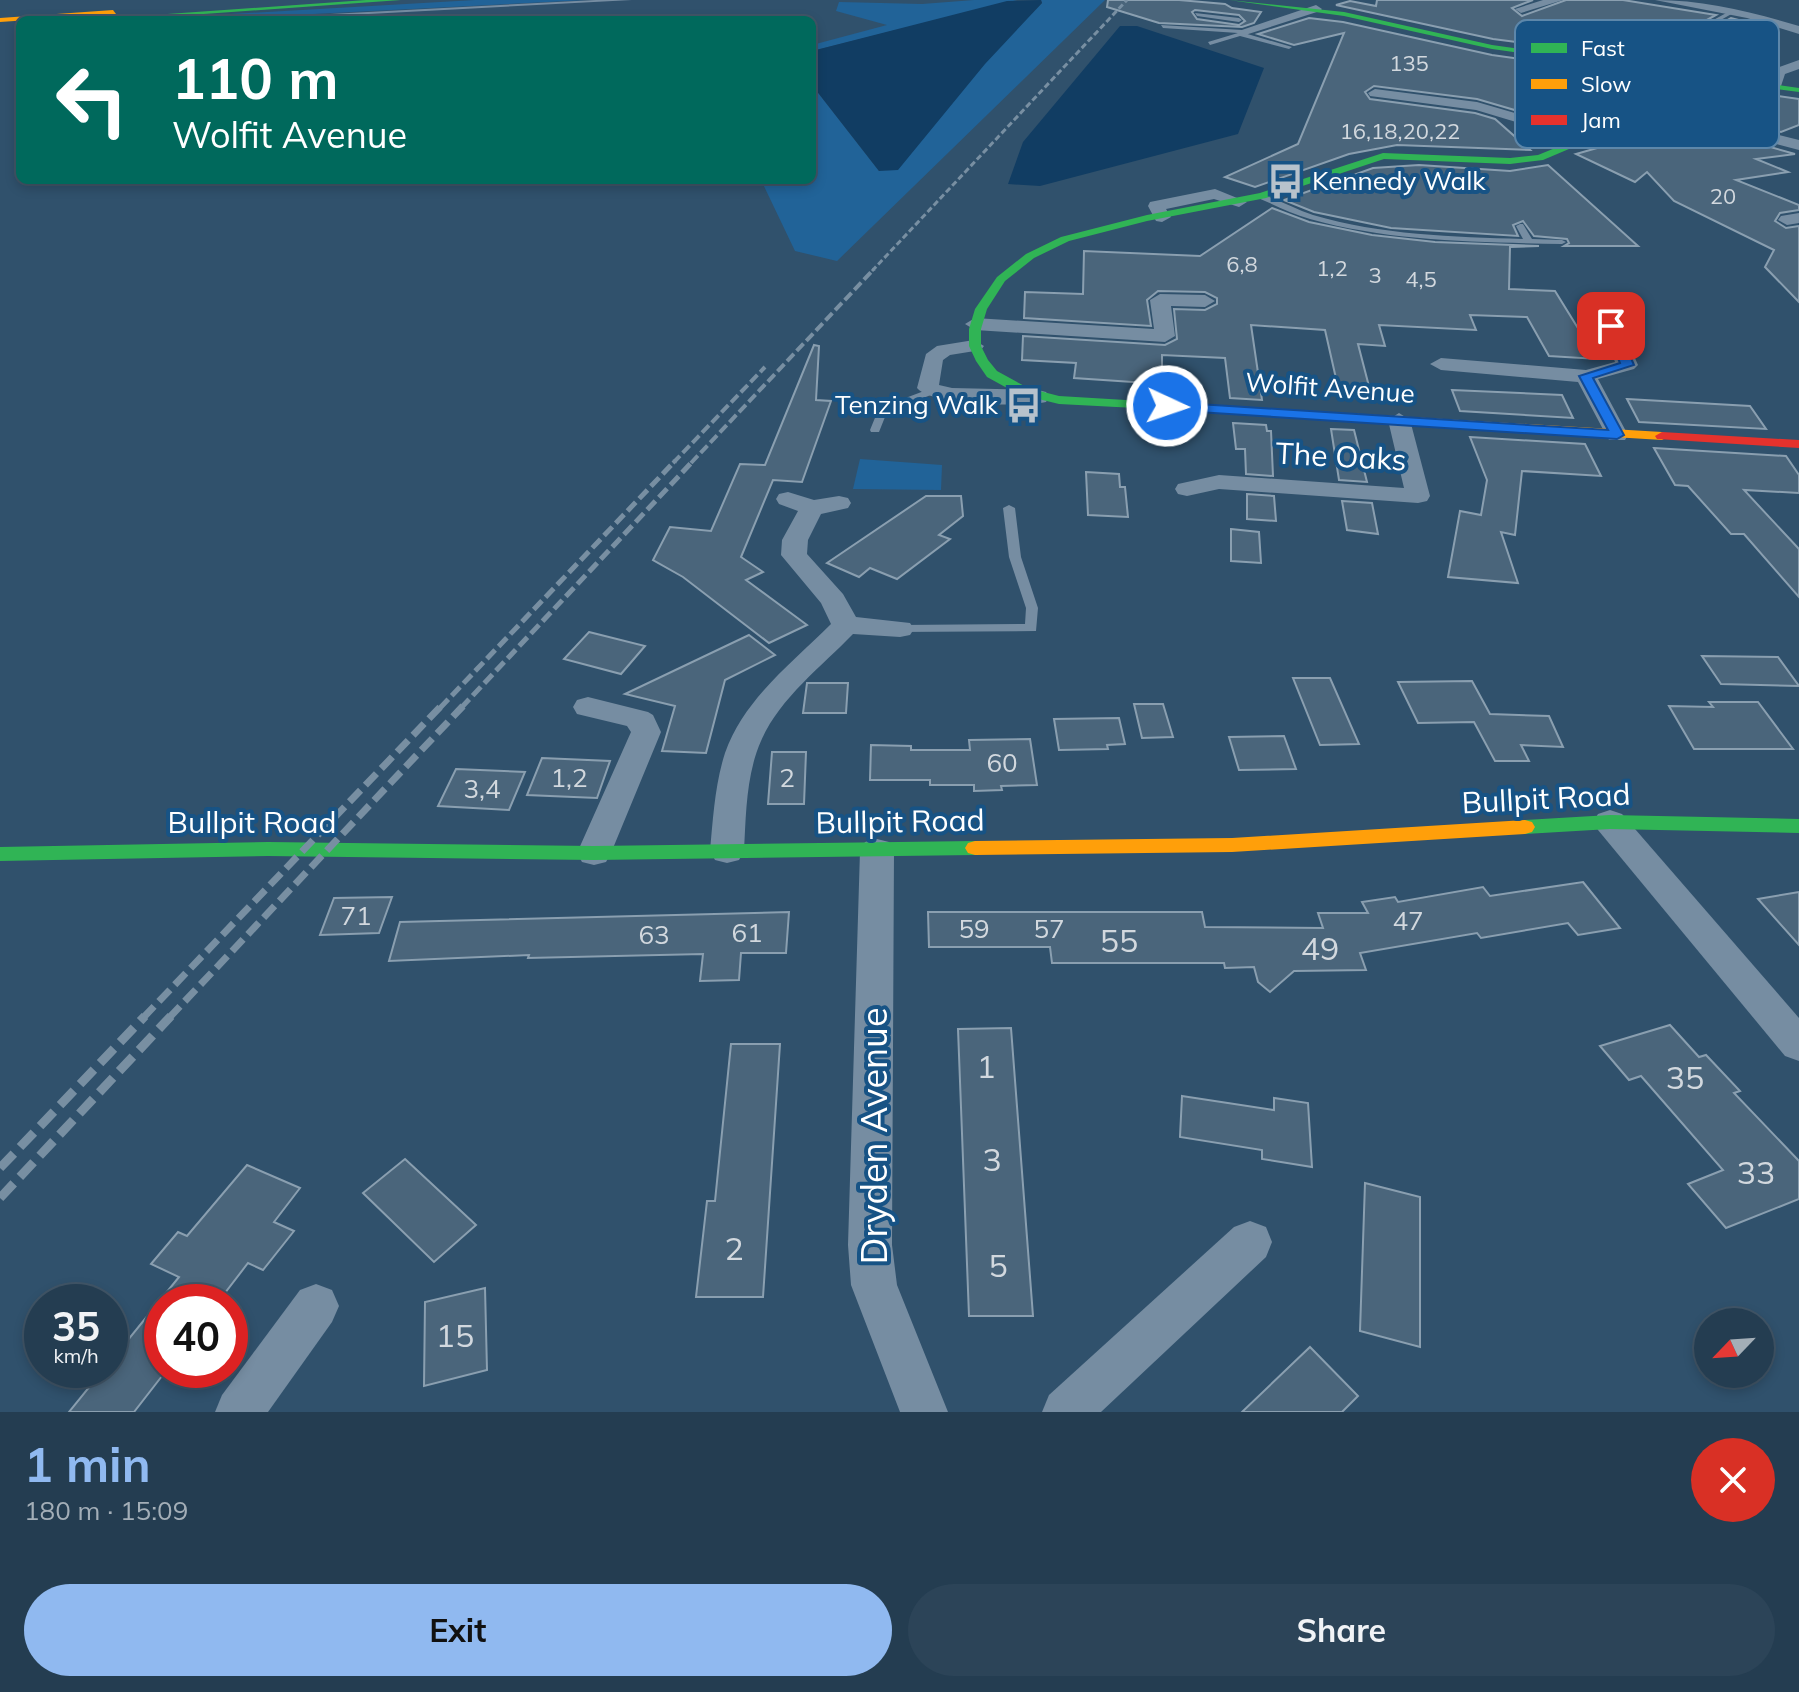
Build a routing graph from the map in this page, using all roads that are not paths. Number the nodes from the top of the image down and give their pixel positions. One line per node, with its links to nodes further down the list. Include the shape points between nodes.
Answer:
1 (292, 0): 17 (main road)
2 (398, 0): 18 (main road)
3 (629, 0): 11 (lane)
4 (900, 0): 5 (main road)
5 (913, 0)
6 (1232, 0): 9 (main road)
7 (1557, 0): 13 (street)
8 (1661, 0): 14 (street)
9 (1275, 2): 12 (main road)
10 (1749, 4): 14 (street)
11 (490, 6): 16 (lane); 19 (lane)
12 (1316, 9): 24 (street); 28 (main road)
13 (1521, 9)
14 (1732, 12): 20 (lane); 21 (street)
15 (1197, 14): 24 (lane)
16 (474, 15)
17 (58, 16)
18 (148, 16)
19 (295, 16)
20 (1717, 20)
21 (1762, 20)
22 (1779, 25): 25 (street)
23 (1163, 26): 24 (lane)
24 (1240, 28): 26 (lane); 27 (lane)
25 (1799, 30)
26 (1210, 43)
27 (1289, 47)
28 (1515, 51)
29 (1799, 64): 30 (street)
30 (1779, 72)
31 (1779, 87): 32 (main road)
32 (1799, 90)
33 (1375, 93): 34 (street, via 1477,106)
34 (1515, 117)
35 (1779, 140): 36 (street)
36 (1799, 145)
37 (1569, 148): 38 (main road, via 1530,160 1369,159)
38 (1261, 196): 40 (lane, via 1336,223); 44 (main road, via 1095,230 1031,255 993,288)
39 (1520, 226): 40 (lane)
40 (1529, 241): 41 (lane)
41 (1562, 242)
42 (1205, 301): 44 (street, via 1160,300 1165,336)
43 (1611, 326): 46 (street, Wolfit Avenue, via 1627,365)
44 (974, 335): 47 (street, via 933,358 928,388); 48 (main road, Wolfit Avenue, via 987,371)
45 (1441, 364): 46 (street, Wolfit Avenue)
46 (1586, 376): 51 (street)
47 (932, 391): 48 (street, Wolfit Avenue); 50 (lane, via 883,410)
48 (1038, 397): 49 (main road, Wolfit Avenue)
49 (1399, 420): 51 (main road, Wolfit Avenue); 53 (street, The Oaks, via 1418,496 1219,482)
50 (875, 430)
51 (1617, 435): 52 (main road, Wolfit Avenue)
52 (1799, 444)
53 (1187, 489)
54 (813, 503): 56 (street, via 795,540 794,555 833,600)
55 (1009, 508): 57 (lane, via 1015,557 1032,608 1031,628)
56 (846, 625): 57 (street); 61 (street, via 772,703 745,741)
57 (900, 629)
58 (588, 707): 63 (street, via 637,719 646,732)
59 (1610, 822): 60 (main road, Bullpit Road); 62 (main road, Bullpit Road, via 1232,845); 65 (street)
60 (1799, 826)
61 (727, 851): 62 (main road, Bullpit Road); 63 (main road, Bullpit Road)
62 (877, 851): 69 (street, Dryden Avenue, via 870,1245 874,1285)
63 (594, 853): 64 (main road, Bullpit Road, via 268,849)
64 (0, 854)
65 (1799, 1045)
66 (1250, 1242): 70 (street)
67 (316, 1306): 68 (street)
68 (239, 1412)
69 (924, 1412)
70 (1066, 1412)

